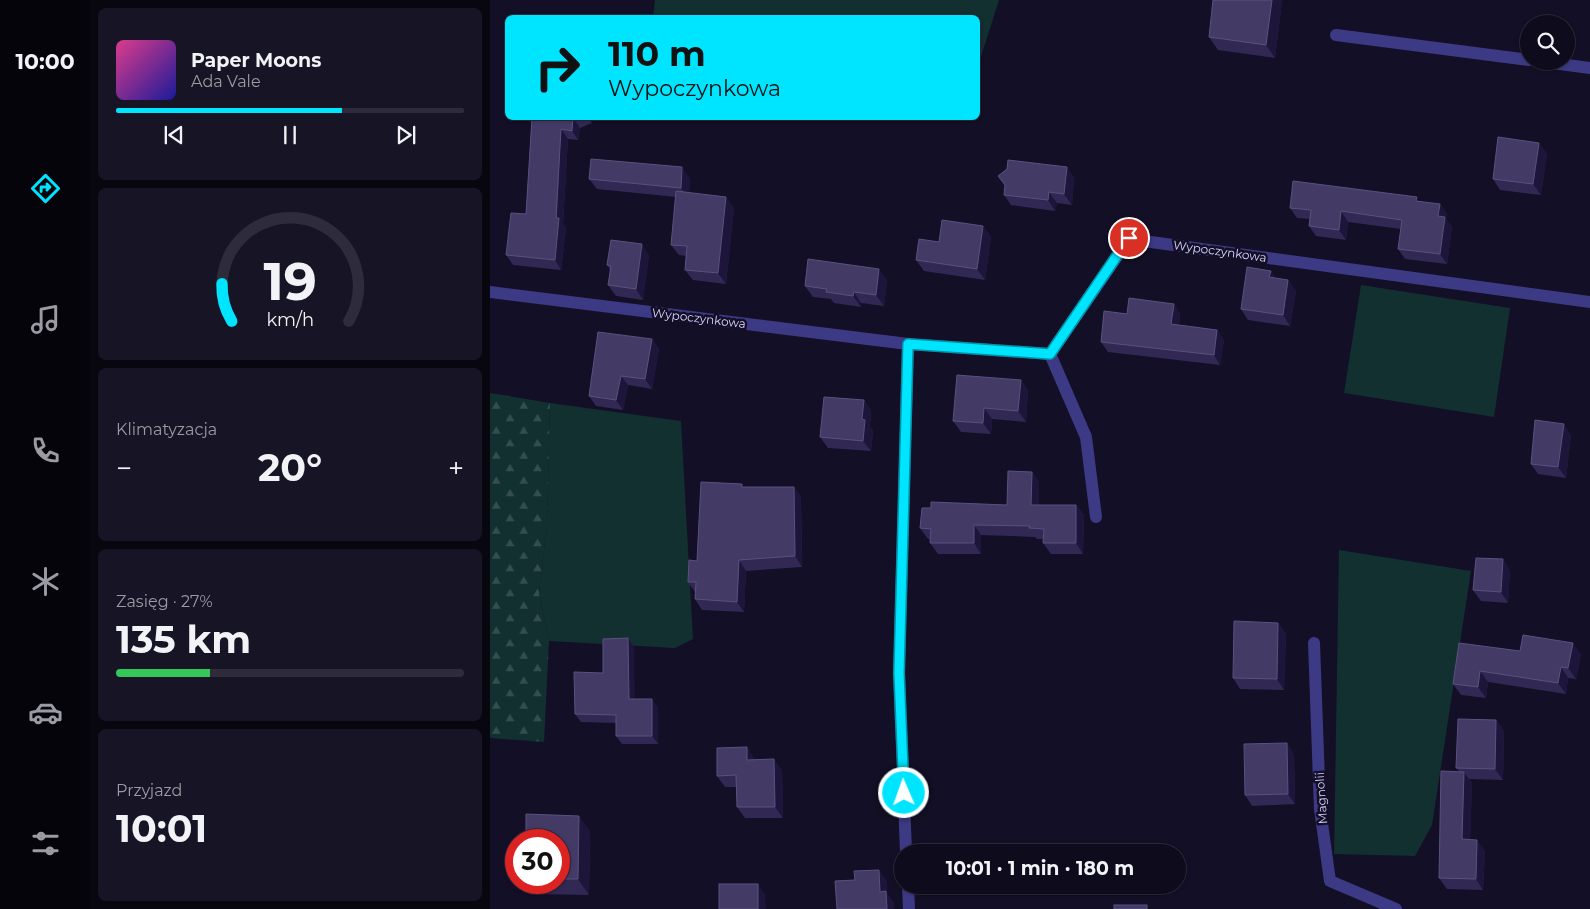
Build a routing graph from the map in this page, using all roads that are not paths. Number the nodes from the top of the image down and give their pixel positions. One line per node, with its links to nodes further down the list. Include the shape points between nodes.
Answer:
1 (1336, 35): 2 (street)
2 (1520, 59)
3 (1575, 66): 4 (street)
4 (1590, 68)
5 (490, 292): 7 (street, Wypoczynkowa)
6 (1590, 302): 8 (street, Wypoczynkowa, via 1129,238)
7 (908, 344): 8 (street, Wypoczynkowa); 11 (street, via 899,673)
8 (1050, 354): 9 (street, via 1086,437)
9 (1096, 517)
10 (1314, 642): 14 (street, Magnolii, via 1320,810 1330,881)
11 (906, 844)
12 (908, 894): 13 (street)
13 (909, 909)
14 (1396, 909)

